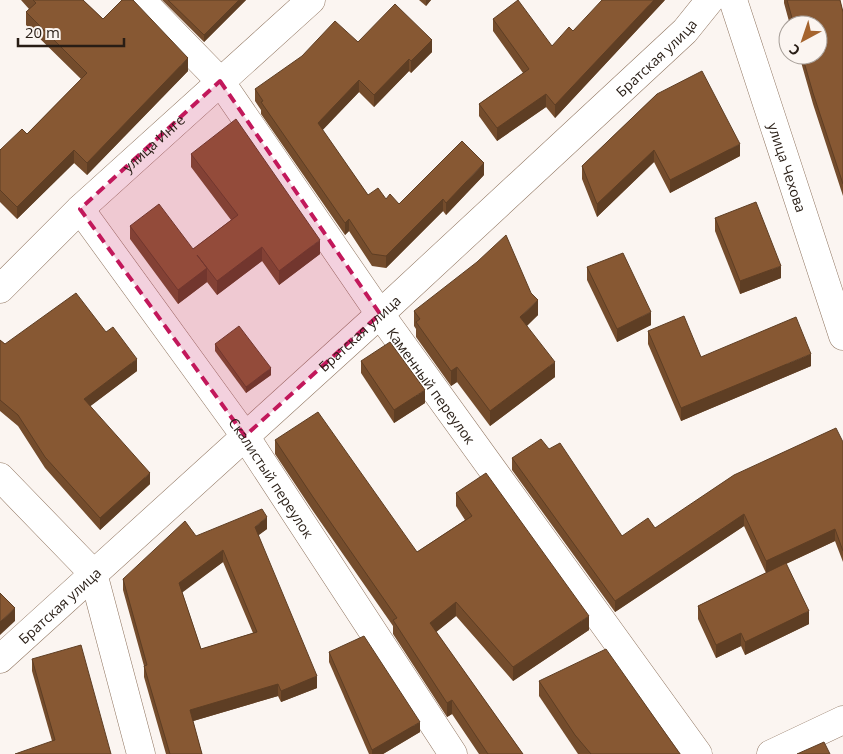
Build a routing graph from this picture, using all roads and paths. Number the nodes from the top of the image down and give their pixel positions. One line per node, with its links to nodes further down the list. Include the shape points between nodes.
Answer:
1 (141, 0): 5 (street, Каменный переулок)
2 (310, 0): 5 (street, улица Инге)
3 (710, 0): 8 (street, Братская улица, via 685,31)
4 (733, 0): 9 (street, улица Чехова)
5 (220, 81): 6 (street, улица Инге); 8 (street, Каменный переулок)
6 (80, 209): 7 (street, улица Инге); 10 (street, Скалистый переулок)
7 (0, 289)
8 (380, 314): 10 (street, Братская улица); 17 (street, Каменный переулок)
9 (843, 336)
10 (245, 436): 12 (street, Братская улица); 16 (street, Скалистый переулок)
11 (0, 477): 12 (street)
12 (92, 573): 13 (street, Братская улица); 15 (street)
13 (0, 659)
14 (843, 720): 18 (street)
15 (141, 754)
16 (453, 754)
17 (698, 754)
18 (771, 754)

